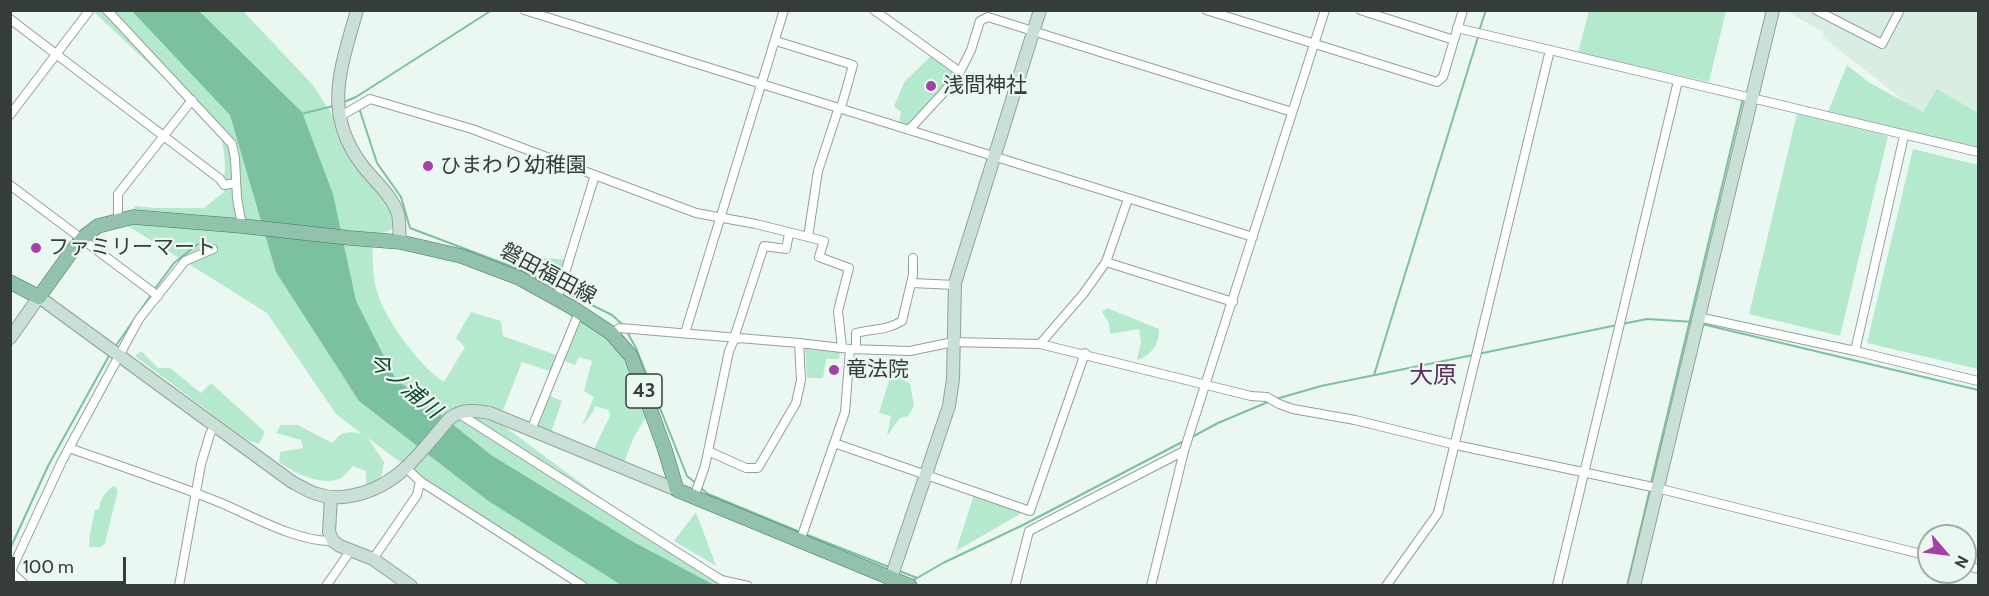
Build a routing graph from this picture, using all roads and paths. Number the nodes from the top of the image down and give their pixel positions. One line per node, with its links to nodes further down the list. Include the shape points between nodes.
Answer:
1 (107, 10): 27 (street)
2 (357, 10): 31 (street, via 340,74)
3 (524, 10): 25 (street)
4 (784, 10): 18 (street)
5 (874, 10): 23 (street)
6 (1040, 10): 17 (street)
7 (1206, 10): 20 (street)
8 (1324, 10): 20 (street)
9 (1360, 10): 19 (street)
10 (1462, 10): 16 (street)
11 (1773, 10): 26 (street)
12 (1816, 10): 13 (street, via 1882,44)
13 (1900, 10)
14 (89, 11): 22 (street)
15 (10, 19): 22 (street)
16 (1457, 28): 19 (street); 21 (street)
17 (1034, 31): 23 (street, via 988,16 980,21); 29 (street); 36 (street)
18 (776, 40): 25 (street); 28 (street, via 854,65)
19 (1454, 40): 20 (street, via 1443,77 1437,82)
20 (1313, 45): 29 (street)
21 (1550, 50): 24 (street); 78 (street)
22 (57, 54): 30 (street); 33 (street)
23 (960, 72): 32 (street)
24 (1678, 81): 26 (street); 83 (street)
25 (762, 84): 28 (street); 41 (street)
26 (1752, 99): 34 (street); 60 (street)
27 (192, 100): 33 (street); 38 (street, via 232,144)
28 (840, 108): 32 (street); 45 (street, via 818,171)
29 (1292, 112): 46 (street)
30 (10, 115)
31 (339, 117): 37 (street, via 370,99 472,129); 48 (street, via 348,144 390,198 398,215)
32 (909, 130): 36 (street)
33 (163, 136): 38 (street, via 224,185); 42 (street, via 118,194)
34 (1904, 136): 35 (street); 69 (street)
35 (1978, 152)
36 (994, 158): 40 (street); 54 (street)
37 (595, 175): 41 (street, via 696,213); 57 (street)
38 (237, 183): 43 (street)
39 (10, 185): 47 (street)
40 (1128, 199): 46 (street); 51 (street)
41 (720, 217): 44 (street); 62 (street)
42 (118, 220): 43 (main road, 磐田福田線 / 43, via 133,217); 47 (main road, 磐田福田線 / 43, via 98,226)
43 (242, 226): 48 (main road, 磐田福田線 / 43)
44 (789, 234): 45 (street); 64 (street, via 786,249 764,246)
45 (808, 237): 68 (street, via 824,241 819,257 849,268 838,311)
46 (1253, 237): 58 (street)
47 (81, 240): 55 (street); 56 (main road, 磐田福田線 / 43)
48 (400, 242): 57 (main road, 磐田福田線 / 43, via 499,269)
49 (213, 249): 55 (street, via 185,261)
50 (914, 258): 53 (street)
51 (1106, 262): 58 (street); 67 (street)
52 (10, 282): 56 (main road)
53 (912, 283): 54 (street); 68 (street, via 902,321 891,328 856,333)
54 (955, 285): 65 (street)
55 (158, 296): 71 (street, via 139,319)
56 (39, 297): 63 (street); 71 (street)
57 (557, 298): 59 (main road, 磐田福田線 / 43)
58 (1233, 302): 73 (street)
59 (579, 312): 61 (main road, 磐田福田線 / 43); 76 (street)
60 (1697, 322): 69 (street); 86 (street)
61 (611, 333): 62 (street, via 620,328); 87 (main road, 磐田福田線 / 43, via 631,356)
62 (685, 333): 64 (street)
63 (10, 338)
64 (737, 338): 66 (street); 80 (street, via 729,351)
65 (953, 342): 67 (street); 68 (street, via 910,351); 84 (street, via 949,406)
66 (799, 343): 68 (street); 80 (street, via 801,380 796,403 758,468 746,468)
67 (1040, 344): 70 (street)
68 (849, 349): 77 (street, via 846,406)
69 (1855, 351): 72 (street)
70 (1085, 353): 73 (street); 84 (street, via 1030,511)
71 (120, 355): 75 (street); 79 (street)
72 (1978, 381)
73 (1206, 385): 78 (street, via 1267,397 1293,409); 81 (street)
74 (454, 415): 76 (street, via 471,410 490,413); 82 (street); 104 (street, via 721,580)
75 (215, 425): 88 (street, via 202,459); 89 (street, via 292,482)
76 (531, 430): 87 (street)
77 (834, 443): 84 (street); 92 (street)
78 (1456, 445): 83 (street); 98 (street, via 1438,513)
79 (69, 448): 88 (street); 96 (street)
80 (708, 451): 90 (street)
81 (1184, 451): 105 (street, via 1029,531); 106 (street)
82 (406, 468): 85 (street); 89 (street, via 370,492)
83 (1584, 472): 86 (street); 107 (street)
84 (926, 475): 97 (street)
85 (420, 481): 95 (street, via 417,495); 103 (street)
86 (1658, 488): 94 (street); 108 (street)
87 (677, 490): 90 (main road)
88 (195, 494): 91 (street, via 292,532); 100 (street)
89 (331, 497): 91 (street, via 329,532)
90 (694, 497): 92 (main road)
91 (333, 541): 93 (street)
92 (800, 541): 97 (main road)
93 (351, 550): 95 (street); 101 (street)
94 (1917, 553)
95 (373, 559): 102 (street)
96 (11, 572): 99 (street)
97 (901, 582)
98 (1390, 584)
99 (26, 585)
100 (178, 585)
101 (326, 585)
102 (411, 585)
103 (583, 585)
104 (748, 585)
105 (1015, 585)
106 (1151, 585)
107 (1557, 585)
108 (1634, 585)

